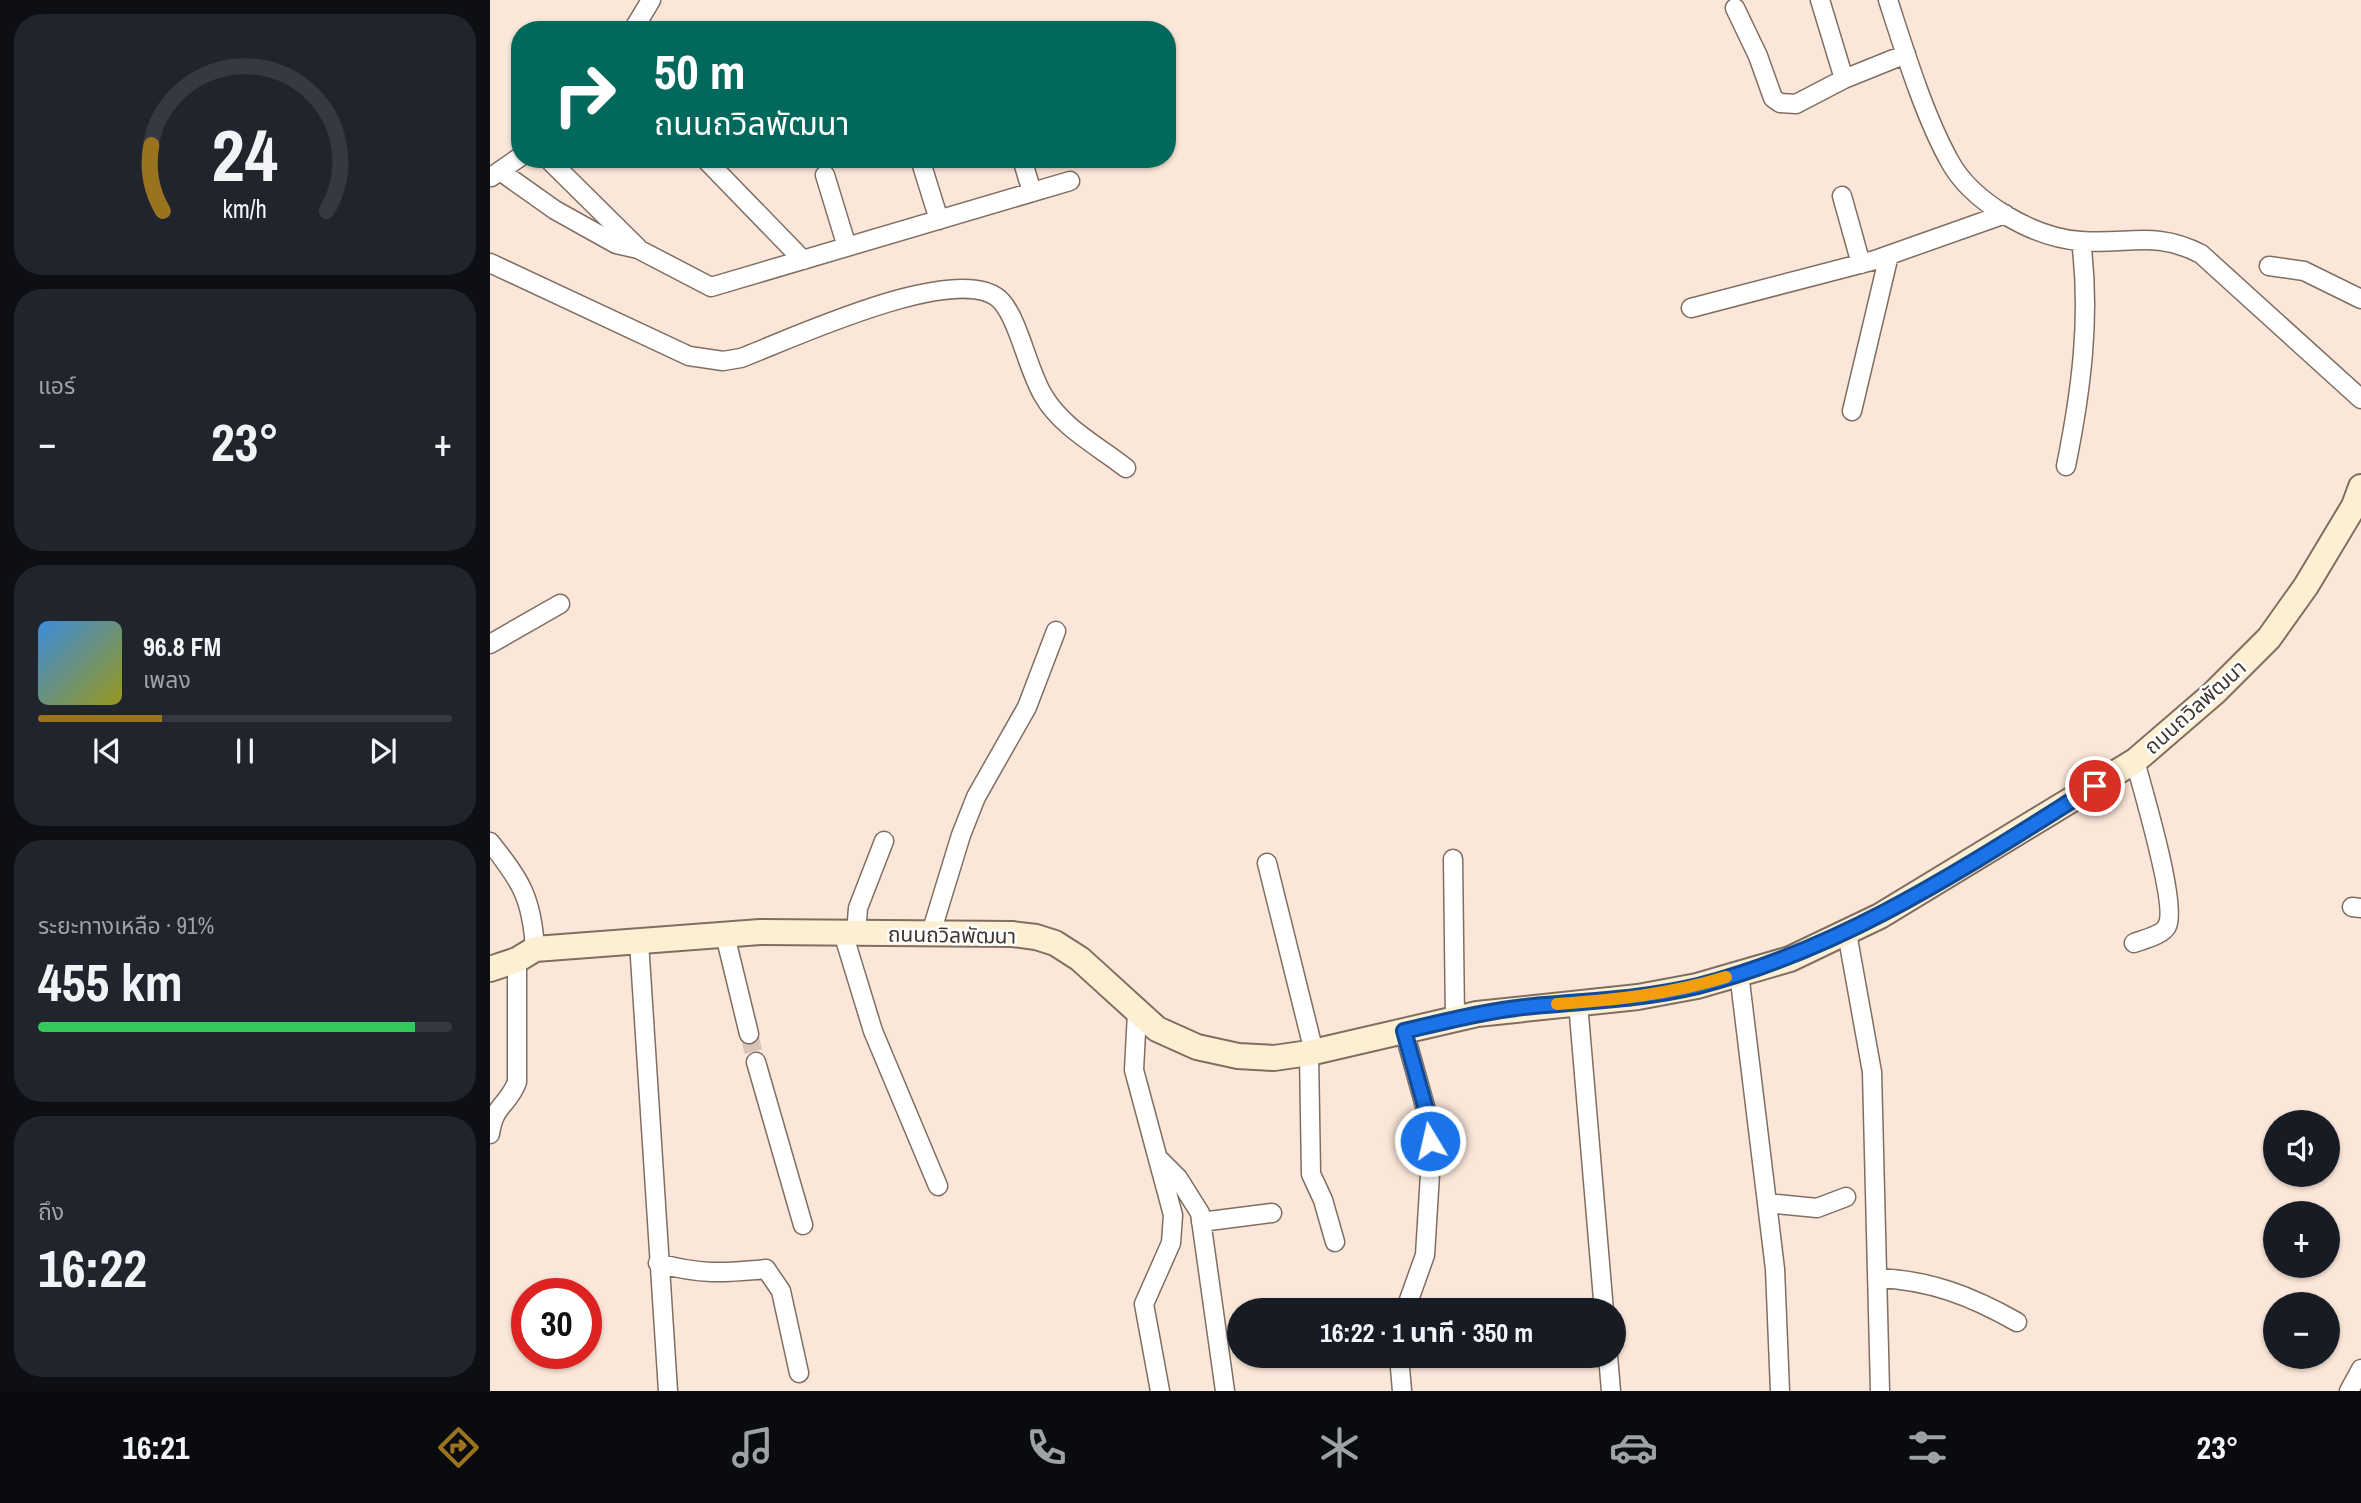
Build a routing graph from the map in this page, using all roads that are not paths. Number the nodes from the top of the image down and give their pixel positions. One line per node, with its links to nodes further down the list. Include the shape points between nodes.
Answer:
1 (651, 0): 5 (street)
2 (1820, 0): 7 (street)
3 (1888, 0): 6 (street)
4 (1735, 8): 7 (street, via 1773,98 1780,103 1796,104)
5 (638, 21)
6 (1906, 54): 7 (street); 18 (street, via 1949,161)
7 (1844, 79)
8 (511, 163): 13 (street)
9 (557, 168): 22 (street)
10 (714, 168): 24 (street)
11 (923, 168): 19 (street)
12 (1025, 168): 16 (street)
13 (495, 174): 22 (street, via 616,244)
14 (825, 175): 21 (street)
15 (1070, 181): 16 (street)
16 (1032, 192): 19 (street)
17 (1842, 196): 26 (street)
18 (2005, 215): 20 (street, via 2038,233); 23 (street)
19 (939, 220): 21 (street)
20 (2081, 241): 30 (street, via 2151,239 2178,242 2201,254); 32 (street, via 2086,310 2079,400)
21 (847, 247): 24 (street)
22 (638, 249): 24 (street, via 711,287)
23 (1889, 255): 26 (street); 31 (street)
24 (803, 260)
25 (490, 263): 33 (street, via 689,356 723,361 902,298 945,287 980,288 1003,303 1043,396 1065,422)
26 (1861, 264): 29 (street)
27 (2269, 266): 28 (street, via 2304,271)
28 (2361, 299)
29 (1691, 308)
30 (2361, 399)
31 (1852, 411)
32 (2066, 466)
33 (1126, 468)
34 (2361, 487): 38 (street, ถนนถวิลพัฒนา, via 2306,586 2269,638)
35 (560, 604): 37 (street)
36 (1056, 631): 44 (street, via 1027,707 976,797)
37 (490, 643)
38 (2135, 761): 45 (street, ถนนถวิลพัฒนา); 48 (street, via 2162,866 2169,918 2163,931)
39 (884, 841): 43 (street)
40 (490, 842): 49 (street, via 529,900)
41 (1453, 859): 54 (street)
42 (1267, 863): 57 (street)
43 (849, 933): 44 (street, ถนนถวิลพัฒนา); 46 (street, ถนนถวิลพัฒนา); 61 (street, via 873,1031)
44 (931, 933): 53 (street, ถนนถวิลพัฒนา, via 1012,934 1055,943 1080,959)
45 (1847, 933): 51 (street, ถนนถวิลพัฒนา, via 1790,959); 69 (street, via 1872,1072)
46 (725, 935): 47 (street, ถนนถวิลพัฒนา); 56 (street)
47 (639, 942): 49 (street, ถนนถวิลพัฒนา); 68 (street)
48 (2134, 943)
49 (526, 954): 50 (street, ถนนถวิลพัฒนา); 59 (street, via 517,1082 512,1095 497,1108)
50 (490, 969)
51 (1739, 973): 52 (street, ถนนถวิลพัฒนา, via 1697,986); 63 (street)
52 (1578, 1003): 54 (street, ถนนถวิลพัฒนา); 71 (street)
53 (1137, 1013): 57 (street, ถนนถวิลพัฒนา, via 1157,1029 1211,1050 1274,1058); 60 (street, via 1134,1070)
54 (1455, 1019): 55 (street, ถนนถวิลพัฒนา)
55 (1404, 1031): 57 (street, ถนนถวิลพัฒนา); 70 (street, via 1430,1124 1431,1158 1425,1255)
56 (749, 1034)
57 (1312, 1053): 67 (street, via 1311,1174)
58 (756, 1062): 66 (street)
59 (490, 1134)
60 (1158, 1158): 65 (street, via 1191,1196); 78 (street, via 1174,1229 1144,1304)
61 (939, 1186)
62 (1846, 1197): 63 (street, via 1817,1208)
63 (1767, 1203): 82 (street)
64 (1272, 1213): 65 (street)
65 (1201, 1222): 79 (street)
66 (803, 1225)
67 (1335, 1242)
68 (658, 1263): 76 (street, via 717,1275 766,1269 781,1291); 77 (street)
69 (1877, 1278): 72 (street, via 1907,1279 1959,1292); 83 (street)
70 (1410, 1298)
71 (1603, 1298)
72 (2017, 1322)
73 (1400, 1368): 80 (street)
74 (1609, 1368): 81 (street)
75 (2361, 1369): 84 (street)
76 (799, 1373)
77 (668, 1391)
78 (1160, 1391)
79 (1225, 1391)
80 (1402, 1391)
81 (1611, 1391)
82 (1780, 1391)
83 (1880, 1391)
84 (2349, 1391)

